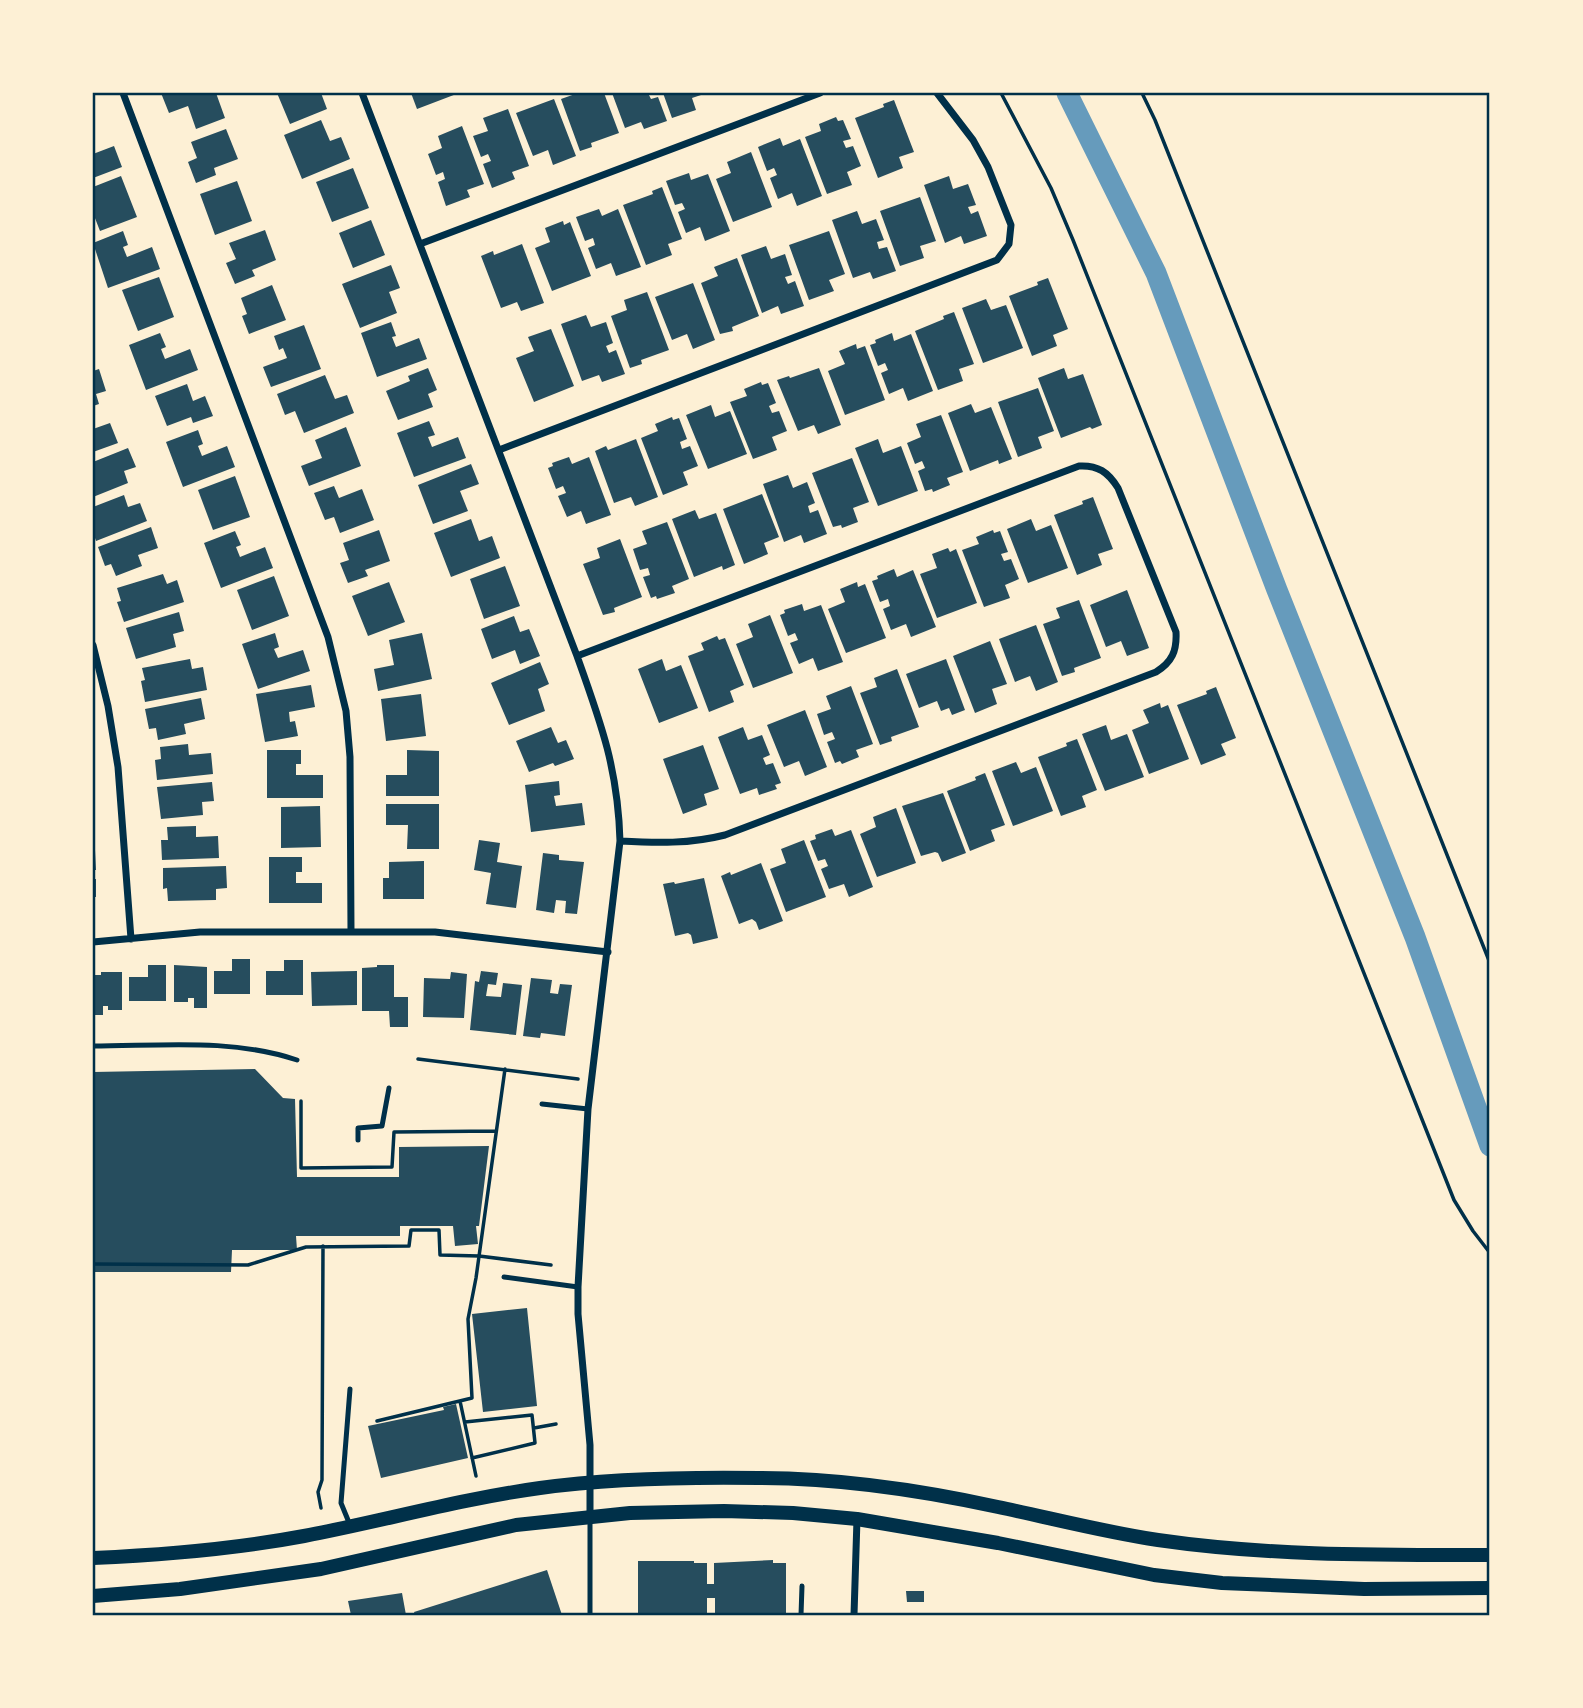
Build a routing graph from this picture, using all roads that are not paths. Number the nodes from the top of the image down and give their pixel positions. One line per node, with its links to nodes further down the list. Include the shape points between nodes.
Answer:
1 (123, 93): 10 (street, via 339,674 350,757)
2 (362, 93): 5 (street)
3 (820, 93): 5 (street)
4 (937, 93): 6 (street, via 973,140 1011,225 1009,244 997,260)
5 (420, 244): 6 (street)
6 (499, 450): 8 (street)
7 (93, 645): 11 (street, via 118,767)
8 (577, 656): 9 (street, via 614,768); 9 (street, via 1079,466 1111,476 1176,632 1173,656 1156,672 738,831 668,844)
9 (620, 841): 13 (street)
10 (351, 931): 11 (street, via 200,932); 13 (street, via 435,932)
11 (131, 939): 12 (street)
12 (93, 942)
13 (608, 952): 18 (street)
14 (93, 1046): 15 (lane, via 237,1046)
15 (297, 1060)
16 (389, 1088): 19 (lane, via 382,1126 358,1128)
17 (542, 1104): 18 (lane)
18 (588, 1109): 21 (street)
19 (358, 1140)
20 (503, 1277): 21 (lane)
21 (578, 1287): 23 (street)
22 (350, 1390): 26 (lane, via 341,1503)
23 (590, 1483): 24 (street); 26 (main road, via 482,1498); 27 (main road, via 762,1478 858,1483 1157,1540 1294,1553)
24 (590, 1518): 25 (main road, via 724,1511); 31 (main road, via 516,1525 261,1579); 32 (lane)
25 (857, 1519): 30 (main road, via 1154,1575 1222,1583 1352,1589); 34 (street)
26 (350, 1525): 28 (main road, via 257,1544)
27 (1490, 1555)
28 (93, 1558)
29 (802, 1586): 33 (lane)
30 (1490, 1588)
31 (93, 1597)
32 (590, 1615)
33 (801, 1615)
34 (854, 1615)

